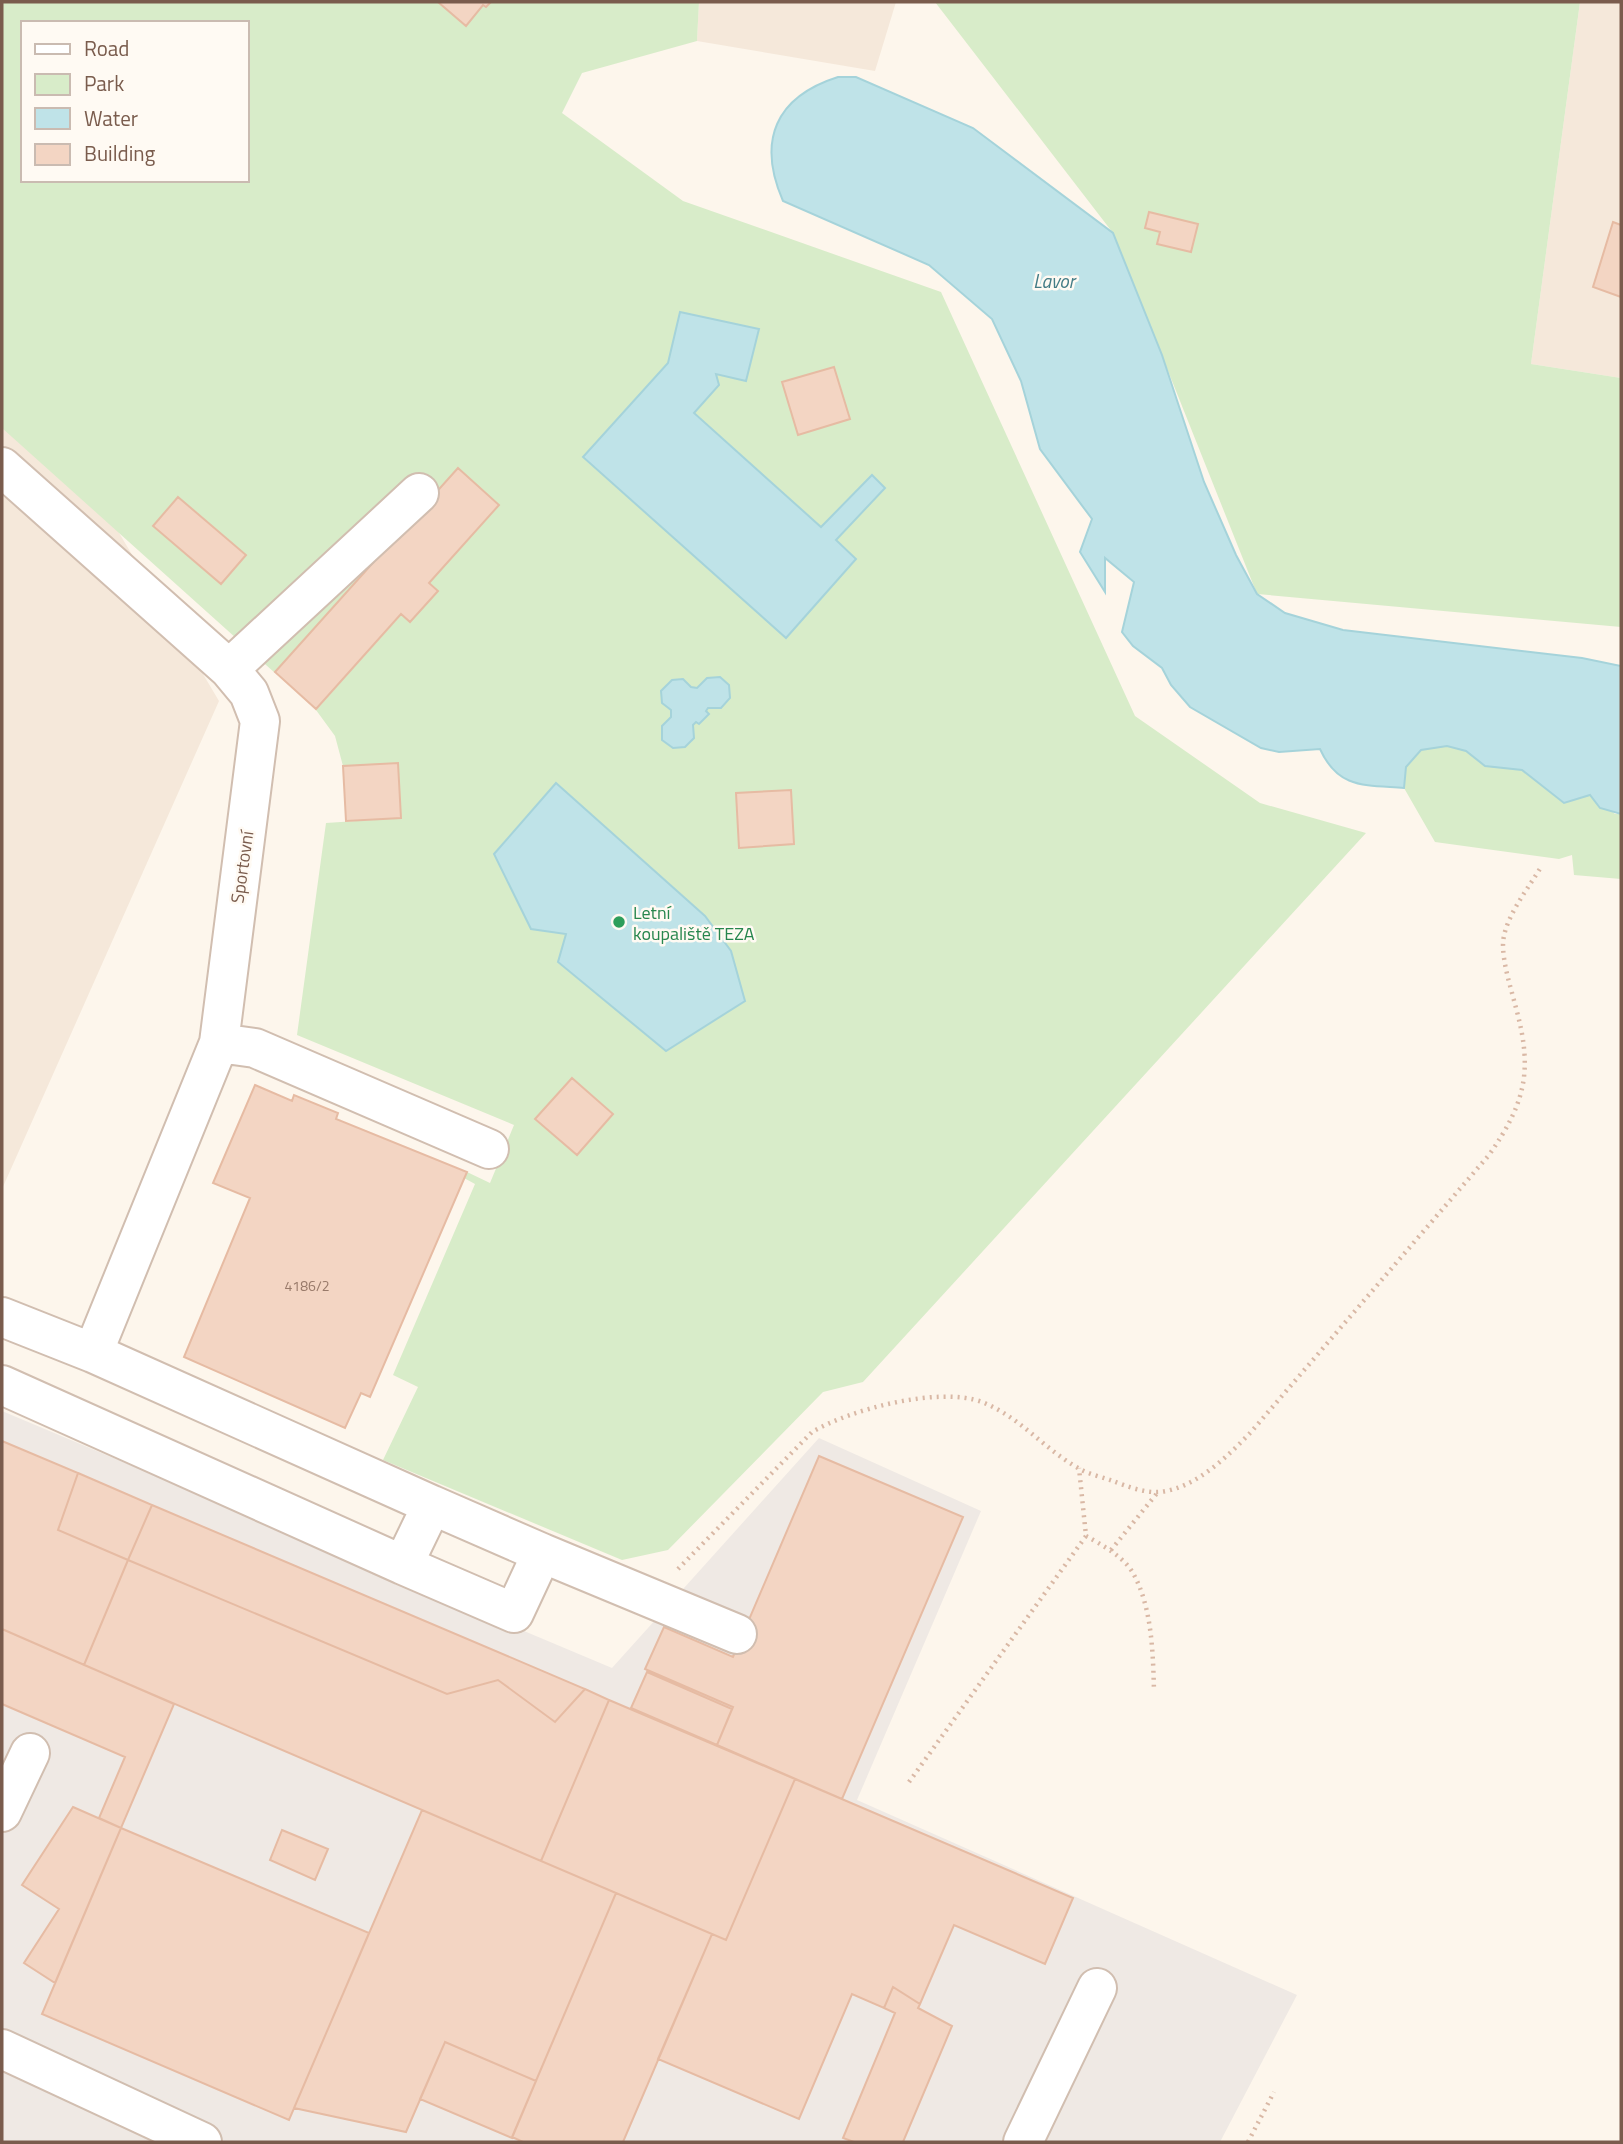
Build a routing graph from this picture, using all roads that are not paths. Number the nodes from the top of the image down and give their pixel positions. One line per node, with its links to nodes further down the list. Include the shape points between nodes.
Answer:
1 (2, 467): 3 (street, Sportovní)
2 (419, 493): 3 (street)
3 (229, 669): 4 (street, Sportovní, via 249,693 260,721)
4 (219, 1043): 5 (street, via 255,1048); 7 (street, Sportovní)
5 (489, 1149)
6 (2, 1317): 7 (street)
7 (93, 1353): 9 (street)
8 (2, 1385): 11 (street)
9 (432, 1505): 10 (street); 11 (street)
10 (542, 1553): 11 (street, via 514,1613); 12 (street)
11 (403, 1565)
12 (737, 1634)
13 (30, 1753): 14 (street)
14 (2, 1812)
15 (1097, 1988): 18 (street)
16 (2, 2049): 17 (street)
17 (202, 2142)
18 (1023, 2142)

